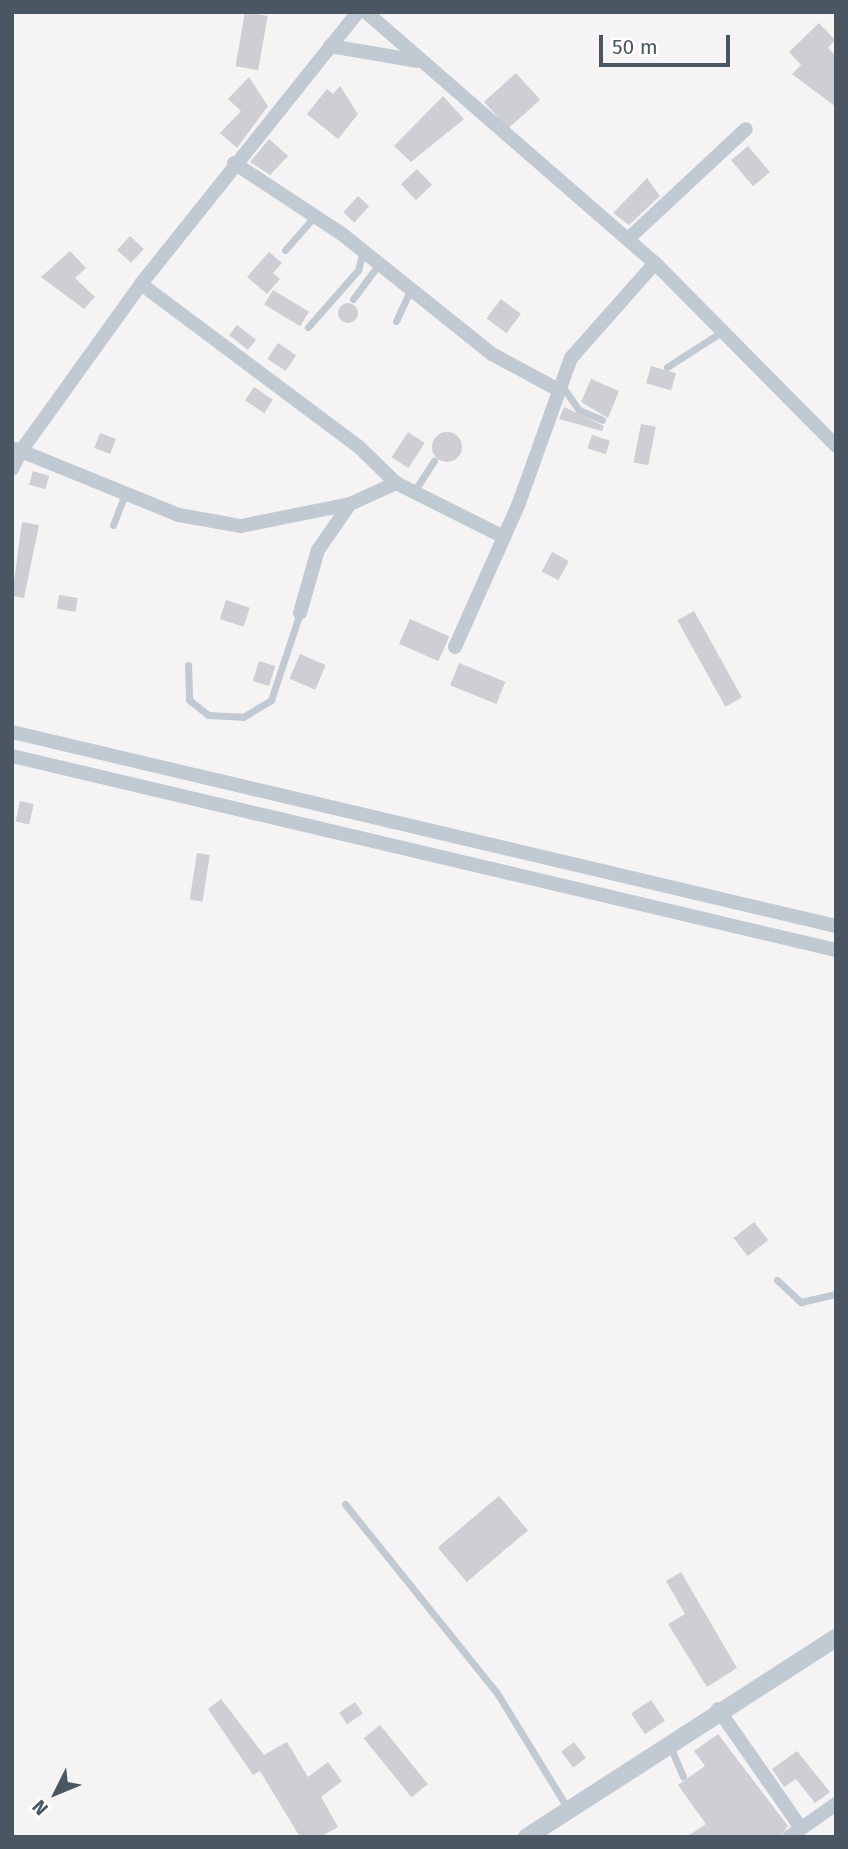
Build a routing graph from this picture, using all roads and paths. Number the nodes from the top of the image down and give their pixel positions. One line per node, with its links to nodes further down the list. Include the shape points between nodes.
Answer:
1 (358, 12): 3 (street)
2 (366, 12): 4 (street)
3 (330, 46): 4 (street); 6 (street)
4 (425, 63): 8 (street)
5 (746, 129): 8 (street)
6 (234, 163): 7 (street); 13 (street)
7 (316, 216): 9 (lane); 10 (street)
8 (628, 239): 12 (street)
9 (285, 250)
10 (363, 250): 11 (street); 17 (lane, via 358,271)
11 (379, 263): 14 (street); 15 (lane)
12 (655, 263): 18 (street); 20 (street, via 597,325)
13 (141, 284): 23 (street); 26 (street, via 359,447)
14 (411, 288): 16 (lane); 20 (street, via 492,354)
15 (353, 299)
16 (396, 321)
17 (308, 327)
18 (723, 331): 19 (lane); 22 (street)
19 (667, 367)
20 (558, 386): 21 (lane, via 579,410); 31 (street)
21 (602, 420)
22 (836, 446)
23 (17, 449): 25 (street); 28 (street)
24 (434, 461): 27 (lane)
25 (12, 468)
26 (396, 483): 27 (street); 29 (street)
27 (415, 490): 31 (street)
28 (125, 493): 29 (street, via 179,515 241,526); 30 (lane)
29 (350, 504): 32 (street, via 318,550)
30 (113, 525)
31 (504, 537): 33 (street)
32 (300, 612): 34 (lane, via 271,700 243,717 208,715 189,700)
33 (455, 647)
34 (188, 665)
35 (12, 732): 37 (street)
36 (12, 756): 38 (street)
37 (836, 926)
38 (836, 950)
39 (777, 1280): 40 (lane, via 801,1302)
40 (836, 1294)
41 (345, 1504): 47 (lane, via 496,1693)
42 (836, 1639): 43 (street)
43 (718, 1709): 44 (street); 48 (street)
44 (670, 1741): 45 (lane); 47 (street)
45 (683, 1776)
46 (836, 1804): 48 (street)
47 (568, 1809): 49 (street)
48 (795, 1832)
49 (527, 1837)

